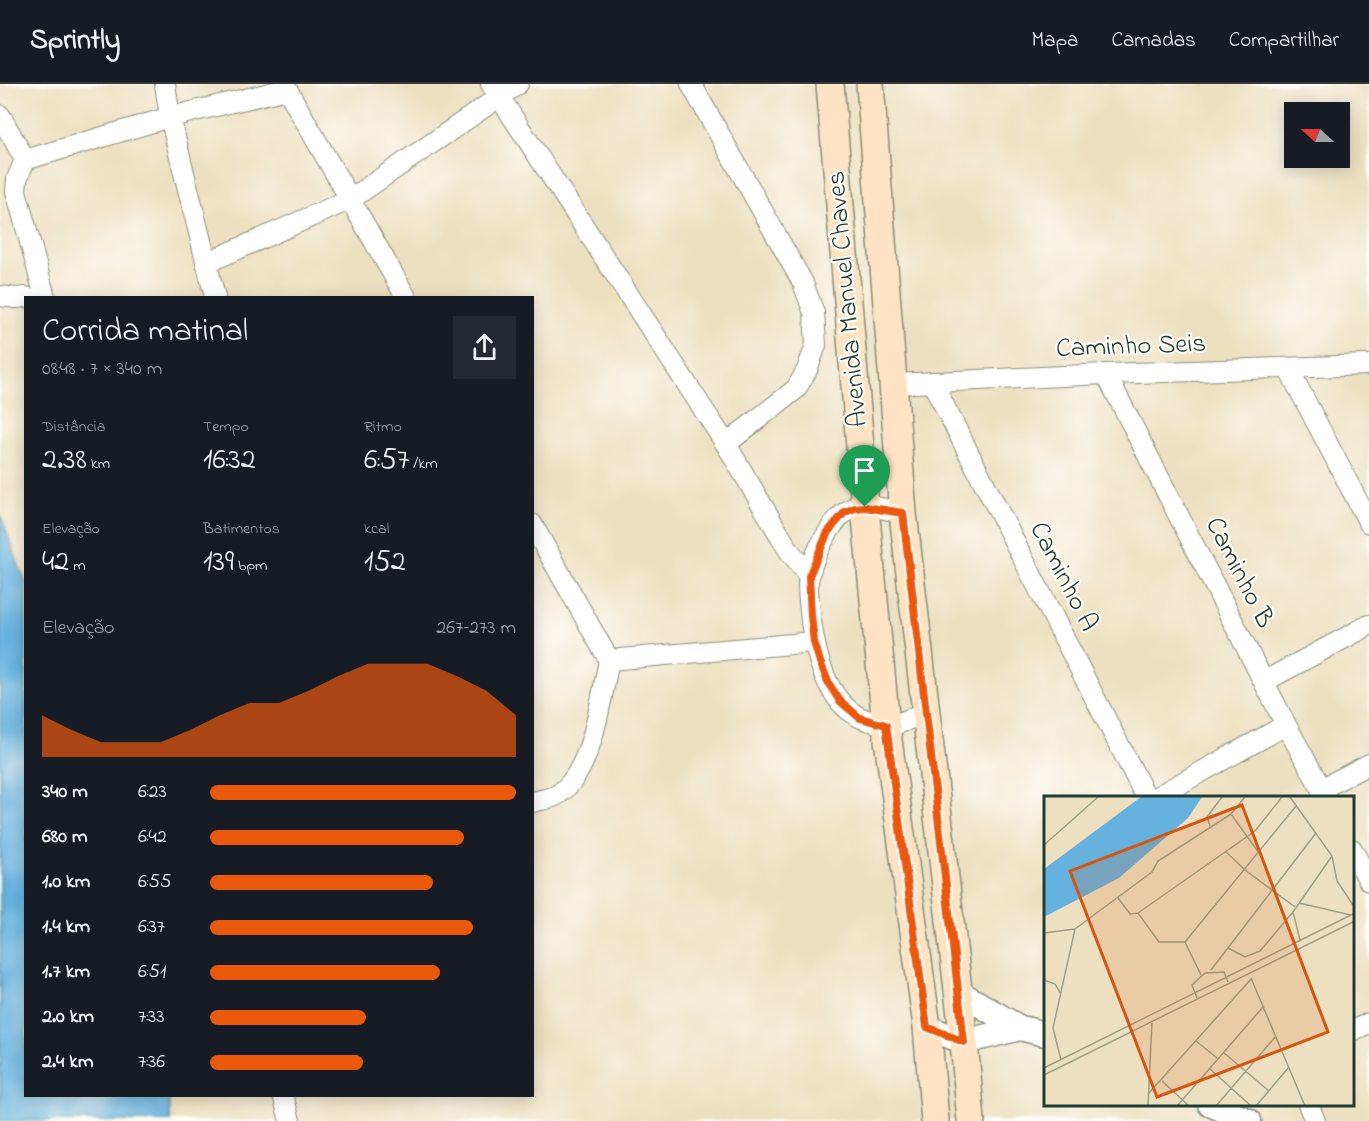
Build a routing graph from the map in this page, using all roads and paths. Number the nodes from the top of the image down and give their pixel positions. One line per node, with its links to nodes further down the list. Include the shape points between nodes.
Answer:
1 (165, 84): 9 (street)
2 (518, 84): 7 (street)
3 (691, 84): 23 (street, via 803,282 814,313 816,345 796,388)
4 (830, 84): 24 (main road, Avenida Manuel Chaves)
5 (870, 84): 22 (main road, Avenida Manuel Chaves)
6 (285, 86): 9 (street); 11 (street)
7 (494, 90): 11 (street); 23 (street)
8 (0, 115): 10 (street)
9 (170, 117): 10 (street); 12 (street)
10 (25, 160): 14 (street, via 16,191)
11 (351, 199): 12 (street); 16 (street)
12 (206, 263): 15 (street)
13 (0, 296): 17 (street)
14 (35, 296)
15 (215, 296)
16 (404, 296)
17 (24, 297)
18 (1369, 365): 19 (street, Caminho Seis)
19 (1288, 368): 20 (street, Caminho Seis); 26 (street)
20 (1106, 374): 21 (street, Caminho Seis); 32 (street, Caminho B)
21 (932, 382): 22 (street, Caminho Seis); 38 (street, Caminho A)
22 (894, 384): 25 (main road, Avenida Manuel Chaves)
23 (726, 444): 28 (street, via 788,549)
24 (865, 507): 25 (street); 28 (street, via 845,512 828,532); 34 (main road, Avenida Manuel Chaves)
25 (903, 513): 33 (main road, Avenida Manuel Chaves)
26 (1369, 523)
27 (534, 528): 31 (street)
28 (809, 576): 30 (street)
29 (1369, 625): 32 (street)
30 (814, 642): 31 (street); 34 (street, via 829,684 840,701 860,718)
31 (609, 660): 40 (street, via 587,756 573,779 556,795)
32 (1265, 681): 35 (street, Caminho B)
33 (926, 711): 34 (street); 43 (main road, Avenida Manuel Chaves)
34 (886, 725): 45 (main road, Avenida Manuel Chaves)
35 (1286, 725): 37 (street, Caminho B); 39 (street)
36 (1369, 765): 37 (street)
37 (1323, 793)
38 (1145, 796)
39 (1158, 796)
40 (534, 801)
41 (1354, 851): 42 (street)
42 (1369, 881)
43 (958, 992): 46 (street); 49 (main road, Avenida Manuel Chaves)
44 (1369, 1023): 47 (street)
45 (927, 1027): 49 (street); 54 (main road, Avenida Manuel Chaves)
46 (1020, 1028): 48 (street); 49 (street)
47 (1354, 1030)
48 (1044, 1034)
49 (964, 1042): 55 (main road, Avenida Manuel Chaves)
50 (284, 1097): 53 (street)
51 (1215, 1106): 56 (street)
52 (1309, 1106): 57 (street)
53 (290, 1121)
54 (935, 1121)
55 (971, 1121)
56 (1249, 1121)
57 (1315, 1121)

